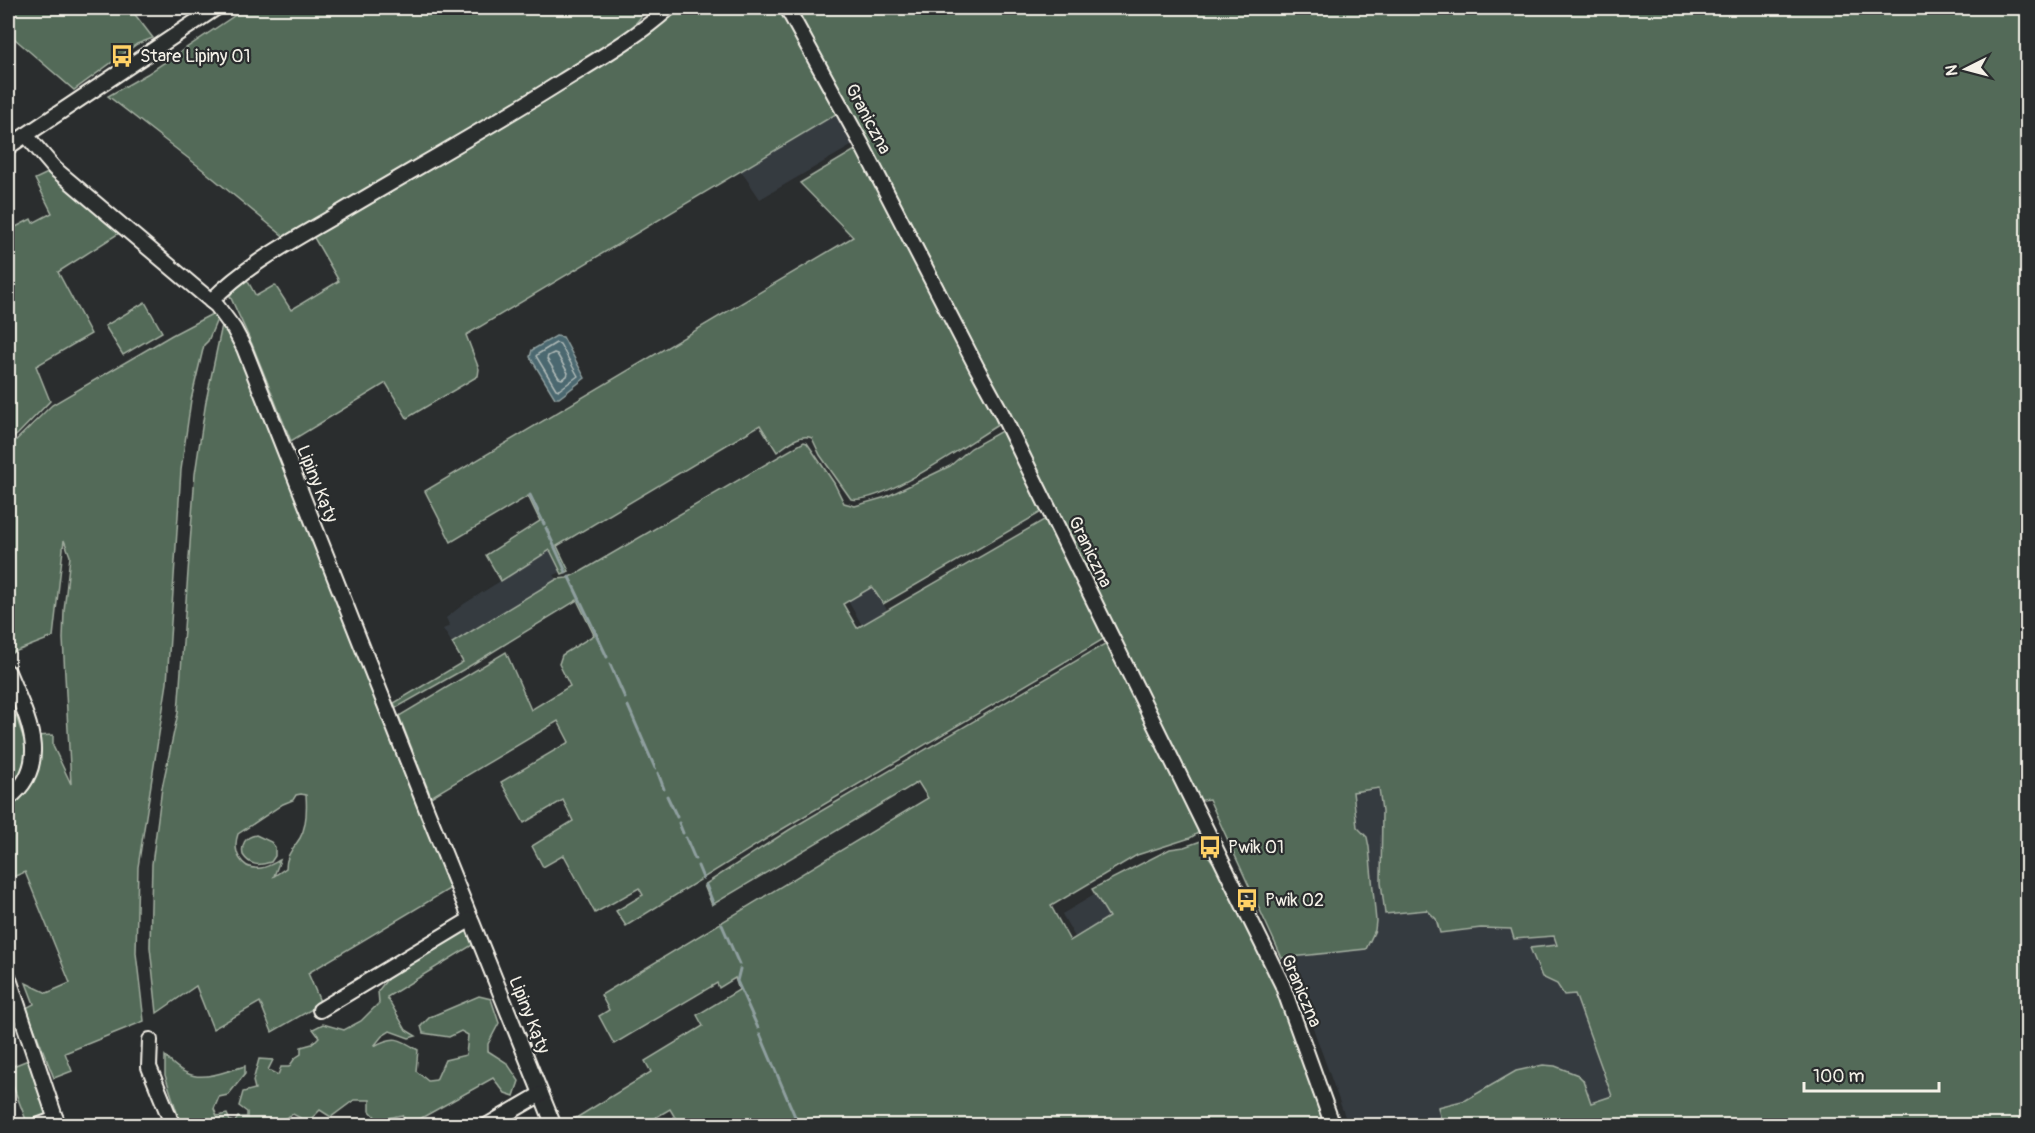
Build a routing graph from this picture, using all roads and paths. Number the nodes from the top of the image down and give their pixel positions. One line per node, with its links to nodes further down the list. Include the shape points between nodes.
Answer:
1 (216, 8): 4 (street)
2 (669, 8): 6 (street, via 628,40 561,82 282,247 229,283)
3 (787, 8): 19 (street, Graniczna, via 1004,418 1242,901 1282,984)
4 (26, 135): 5 (street); 6 (street, Lipiny Kąty, via 56,169)
5 (8, 147)
6 (212, 301): 9 (street, Lipiny Kąty, via 244,348)
7 (8, 672): 8 (street, via 23,709 34,756 25,781)
8 (8, 799)
9 (471, 919): 11 (street); 13 (street, Lipiny Kąty)
10 (8, 976): 14 (street)
11 (320, 1010)
12 (150, 1040): 16 (street, via 149,1067)
13 (542, 1094): 17 (street); 18 (street, Lipiny Kąty)
14 (57, 1122): 15 (street)
15 (37, 1125)
16 (173, 1125)
17 (486, 1125)
18 (554, 1125)
19 (1333, 1125)

